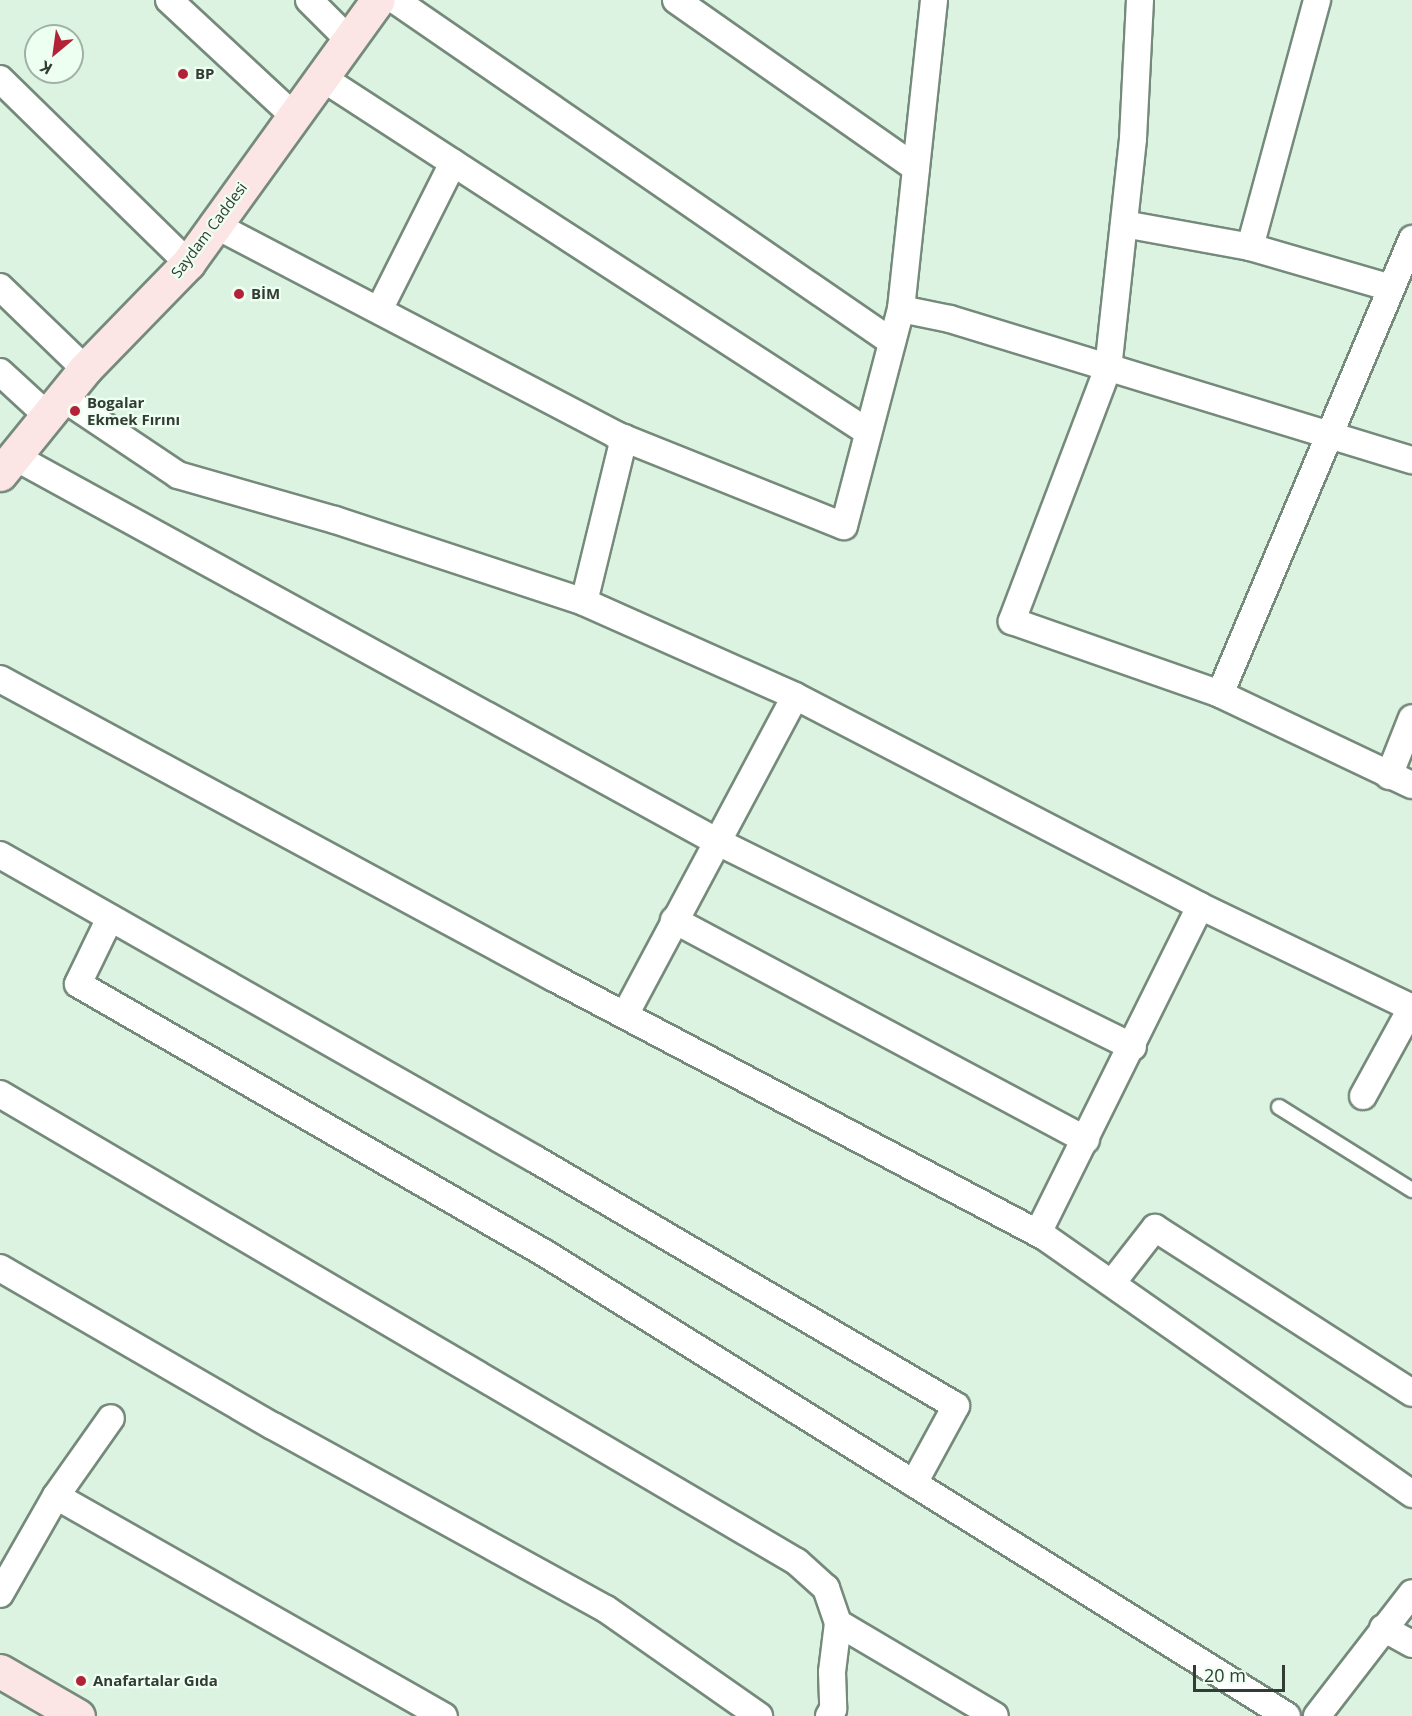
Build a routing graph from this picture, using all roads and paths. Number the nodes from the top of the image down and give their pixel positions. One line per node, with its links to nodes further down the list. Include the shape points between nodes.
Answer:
1 (169, 0): 12 (street)
2 (309, 0): 9 (street)
3 (378, 0): 9 (main road, Saydam Caddesi)
4 (395, 0): 24 (street)
5 (676, 0): 14 (street)
6 (934, 0): 14 (street)
7 (1140, 0): 16 (street)
8 (1317, 0): 18 (street)
9 (349, 40): 11 (main road, Saydam Caddesi)
10 (0, 79): 19 (street)
11 (324, 79): 12 (main road, Saydam Caddesi); 13 (street)
12 (295, 117): 15 (main road, Saydam Caddesi)
13 (453, 163): 23 (street); 29 (street)
14 (916, 168): 22 (street)
15 (213, 224): 19 (main road, Saydam Caddesi); 23 (street)
16 (1124, 224): 18 (street); 25 (street)
17 (1412, 239): 21 (street)
18 (1250, 247): 21 (street)
19 (188, 263): 26 (main road, Saydam Caddesi)
20 (0, 287): 26 (street)
21 (1391, 288): 30 (street)
22 (901, 309): 24 (street); 25 (street, via 950,319)
23 (379, 310): 31 (street)
24 (892, 342): 29 (street)
25 (1108, 368): 30 (street); 36 (street, via 1012,621)
26 (85, 369): 28 (main road, Saydam Caddesi)
27 (0, 372): 28 (street)
28 (56, 407): 33 (main road, Saydam Caddesi); 34 (street, via 178,475 335,520)
29 (868, 432): 31 (street, via 844,526)
30 (1329, 435): 32 (street); 36 (street)
31 (624, 438): 34 (street)
32 (1412, 460)
33 (8, 466): 40 (street)
34 (584, 602): 37 (street)
35 (0, 679): 46 (street)
36 (1220, 694): 39 (street)
37 (795, 696): 40 (street); 42 (street)
38 (1412, 718): 39 (street)
39 (1400, 780)
40 (716, 842): 44 (street); 47 (street)
41 (0, 855): 43 (street)
42 (1200, 906): 45 (street); 47 (street)
43 (110, 918): 58 (street, via 78,984 546,1254); 58 (street, via 524,1153 957,1406)
44 (674, 920): 46 (street); 51 (street)
45 (1412, 1008): 49 (street)
46 (625, 1015): 53 (street)
47 (1133, 1047): 51 (street)
48 (0, 1094): 63 (street, via 797,1562 826,1588)
49 (1363, 1096)
50 (1280, 1107): 52 (lane)
51 (1086, 1140): 53 (street)
52 (1412, 1190)
53 (1038, 1233): 55 (street)
54 (0, 1268): 69 (street, via 273,1426 606,1609)
55 (1112, 1283): 56 (street, via 1155,1228); 59 (street)
56 (1412, 1393)
57 (111, 1418): 60 (street)
58 (914, 1483): 72 (street)
59 (1412, 1494)
60 (56, 1496): 62 (street); 68 (street)
61 (1412, 1593): 64 (street)
62 (0, 1594)
63 (838, 1623): 70 (street, via 832,1672 833,1709); 71 (street)
64 (1383, 1628): 65 (street); 73 (street)
65 (1412, 1644)
66 (0, 1671): 67 (main road)
67 (78, 1716)
68 (444, 1716)
69 (759, 1716)
70 (829, 1716)
71 (995, 1716)
72 (1287, 1716)
73 (1317, 1716)

